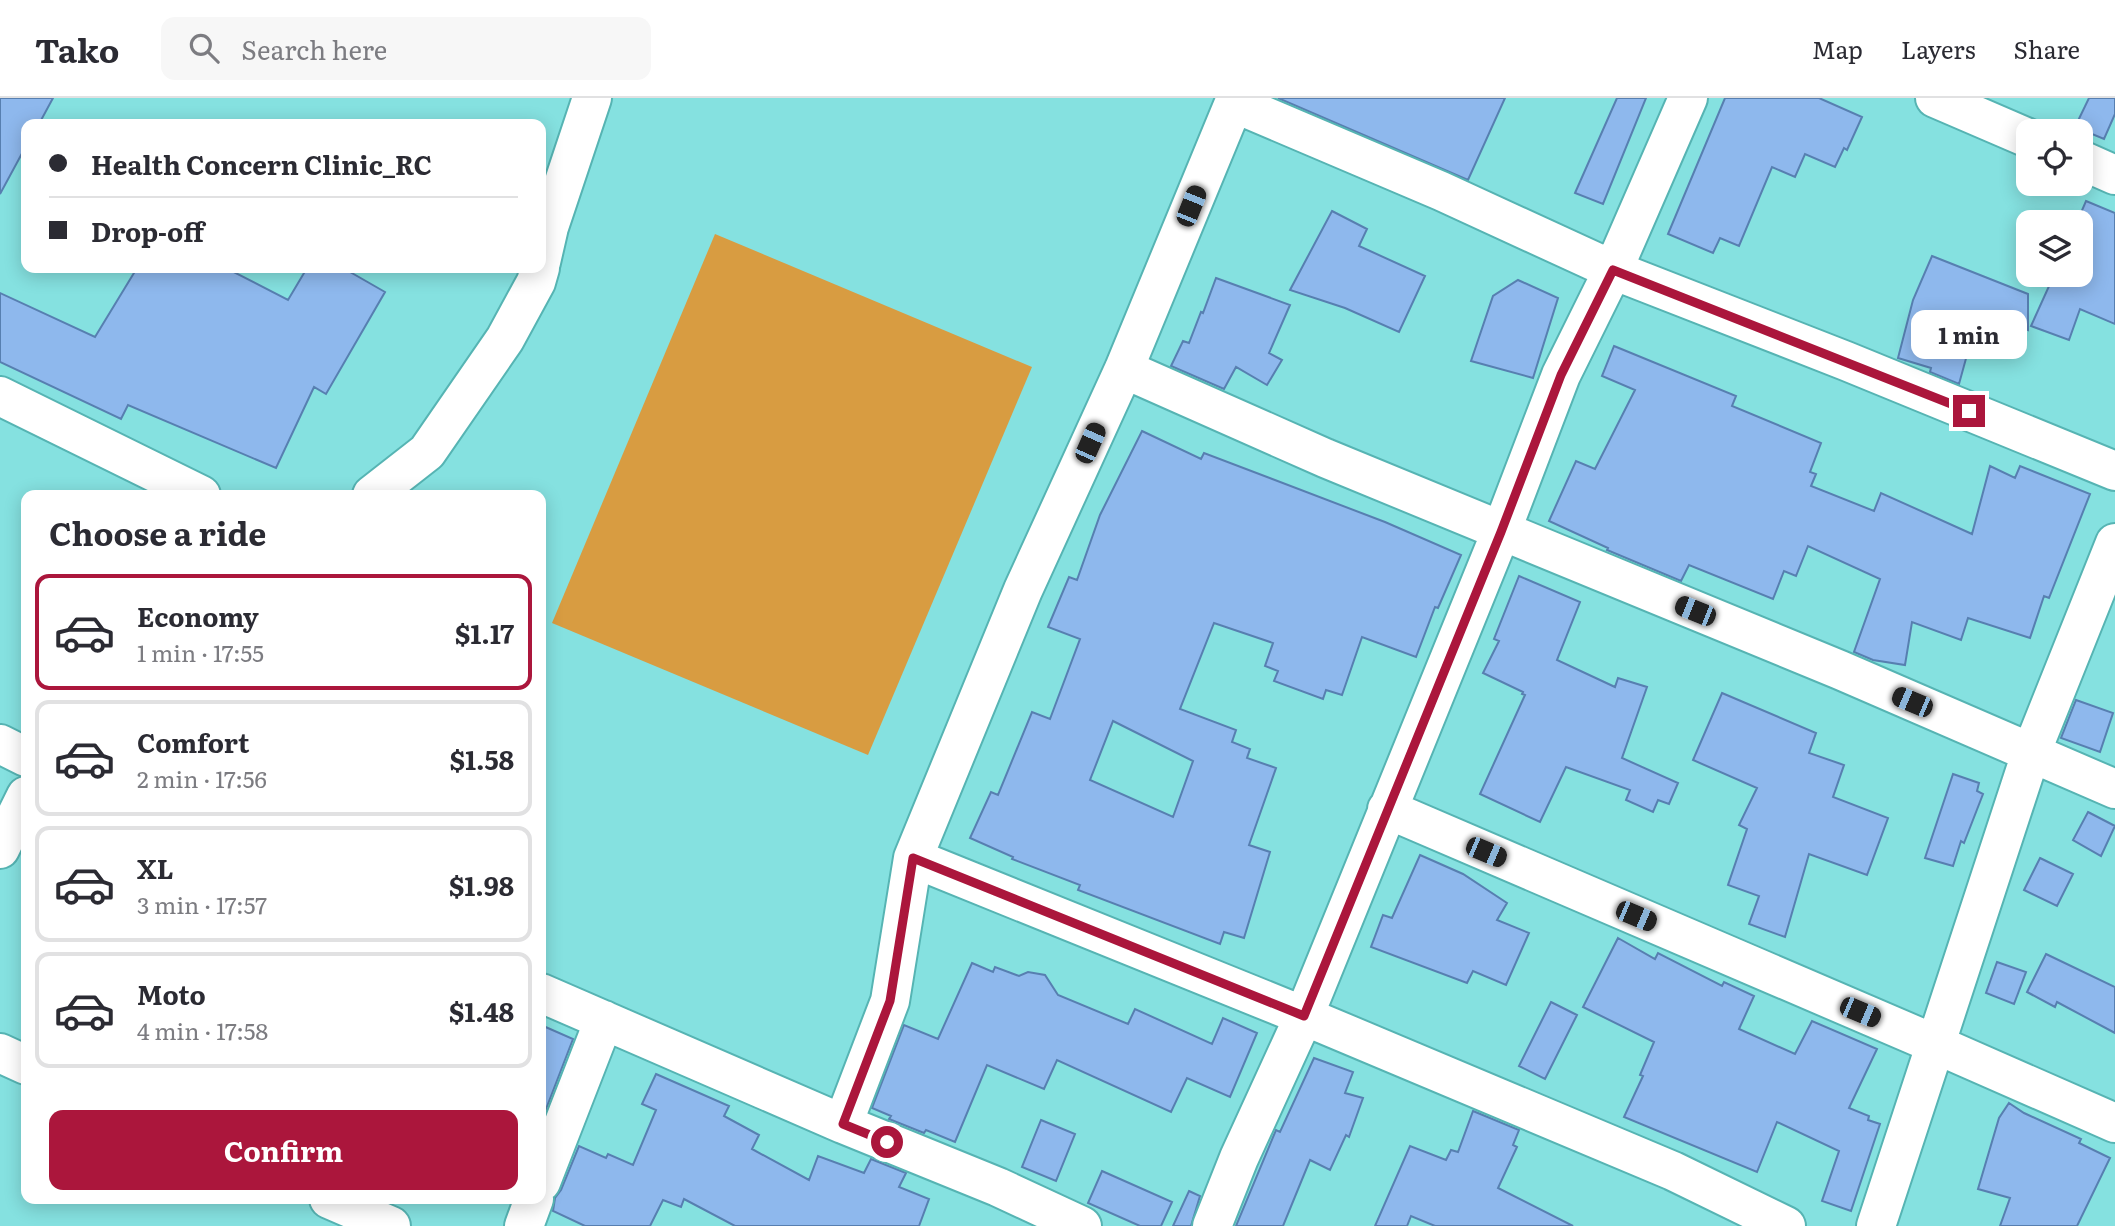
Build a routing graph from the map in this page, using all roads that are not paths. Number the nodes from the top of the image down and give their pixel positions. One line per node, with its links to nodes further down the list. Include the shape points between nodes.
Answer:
1 (592, 98): 8 (street)
2 (1688, 98): 9 (street)
3 (1935, 98): 5 (street)
4 (1235, 100): 9 (street); 11 (street)
5 (2016, 133)
6 (2093, 165): 7 (street)
7 (2115, 175)
8 (546, 240)
9 (1613, 270): 13 (street); 16 (street, via 1561,375)
10 (539, 273): 15 (street, via 505,339 426,452)
11 (1124, 369): 16 (street); 25 (street, via 1023,590)
12 (0, 396): 14 (street)
13 (2115, 471)
14 (182, 490)
15 (378, 490)
16 (1501, 532): 19 (street); 23 (street)
17 (2115, 542): 19 (street)
18 (0, 744): 20 (street)
19 (2031, 753): 21 (street); 29 (street)
20 (21, 754)
21 (2115, 789)
22 (21, 806): 24 (street)
23 (1387, 809): 27 (street); 29 (street)
24 (0, 849)
25 (913, 858): 27 (street); 33 (street, via 890,1001)
26 (546, 994): 28 (street)
27 (1304, 1016): 40 (street); 41 (street, via 1673,1171)
28 (604, 1020): 33 (street); 34 (street)
29 (1935, 1044): 32 (street); 42 (street)
30 (0, 1053): 31 (street)
31 (21, 1063)
32 (2115, 1123)
33 (843, 1124): 39 (street)
34 (546, 1169)
35 (340, 1204): 37 (street)
36 (532, 1204): 38 (street)
37 (391, 1226)
38 (524, 1226)
39 (1082, 1226)
40 (1212, 1226)
41 (1786, 1226)
42 (1876, 1226)

